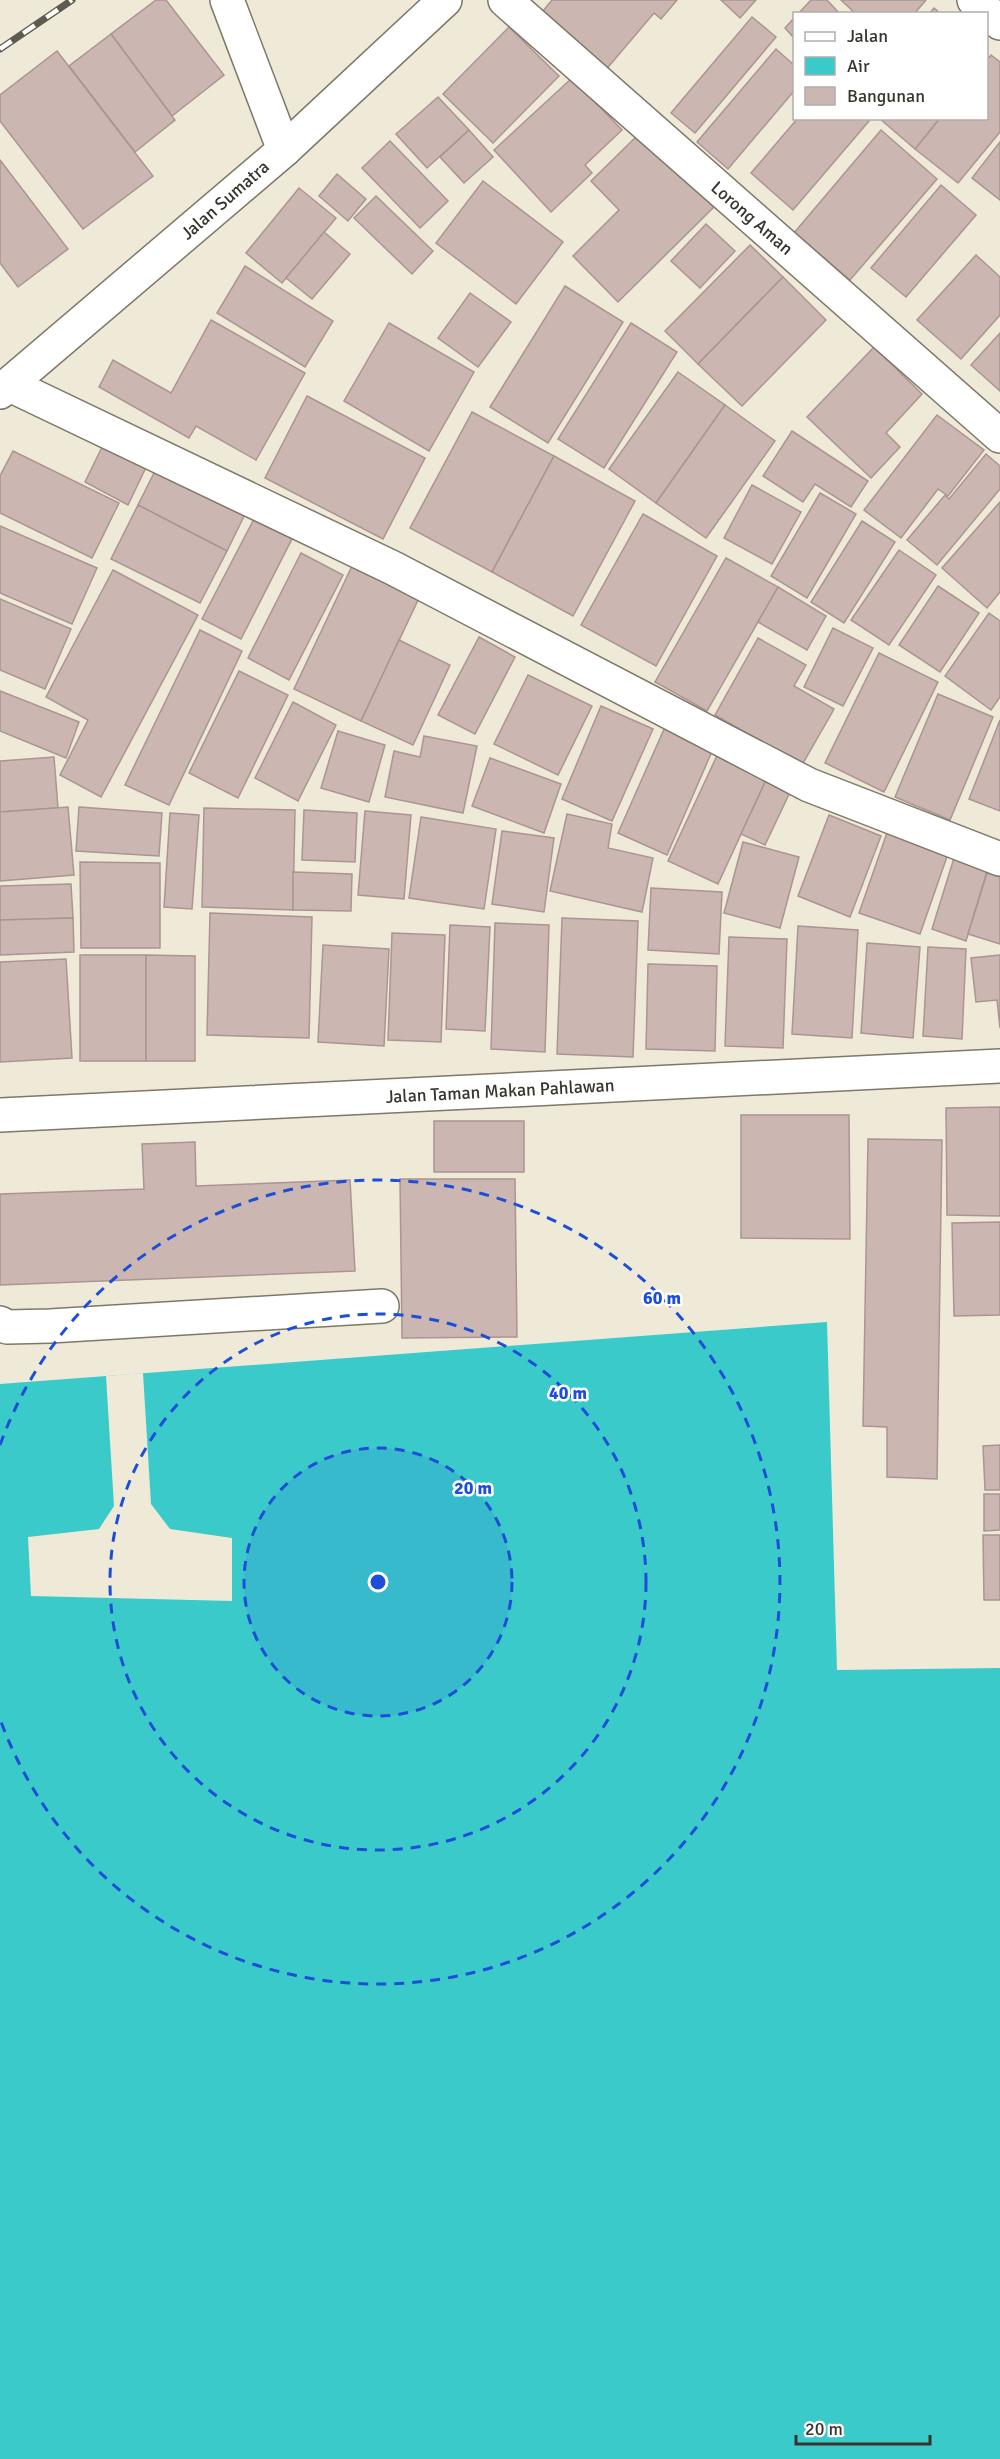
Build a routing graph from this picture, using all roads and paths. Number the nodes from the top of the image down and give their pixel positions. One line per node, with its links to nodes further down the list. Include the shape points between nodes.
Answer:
1 (227, 0): 8 (main road)
2 (444, 0): 8 (main road, Jalan Sumatra)
3 (505, 0): 10 (main road, Lorong Aman)
4 (974, 0): 5 (main road)
5 (988, 12)
6 (988, 12): 7 (main road)
7 (1000, 23)
8 (284, 150): 9 (main road, Jalan Sumatra)
9 (5, 389): 11 (main road, via 393,568 809,785)
10 (1000, 436)
11 (1000, 859)
12 (1000, 1066): 13 (main road, Jalan Taman Makan Pahlawan)
13 (0, 1115)
14 (382, 1306): 15 (main road, via 50,1326 7,1327)
15 (0, 1323)

